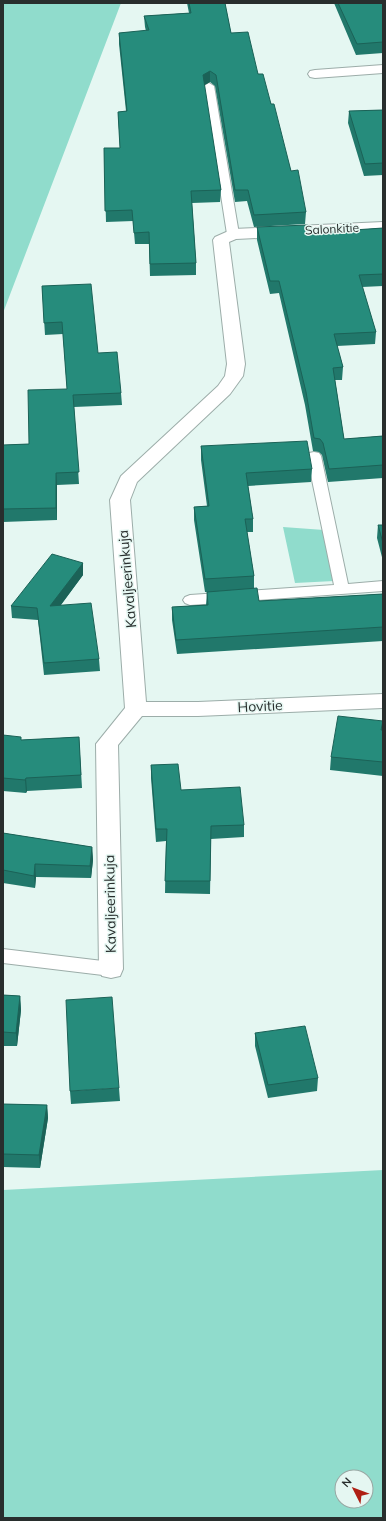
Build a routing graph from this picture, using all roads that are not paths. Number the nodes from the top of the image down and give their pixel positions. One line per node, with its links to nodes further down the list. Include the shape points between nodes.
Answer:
1 (383, 70): 2 (street)
2 (315, 74)
3 (209, 86): 5 (lane)
4 (383, 226): 5 (street, Salonkitie)
5 (233, 234): 11 (street, Kavaljeerinkuja, via 221,240 236,364 234,376 224,390 128,480 120,500)
6 (314, 456): 8 (lane)
7 (383, 586): 8 (lane)
8 (342, 589): 9 (lane)
9 (190, 600)
10 (383, 701): 11 (street, Hovitie, via 198,709)
11 (136, 709): 13 (street, Kavaljeerinkuja, via 107,744)
12 (3, 956): 13 (lane)
13 (111, 969)

